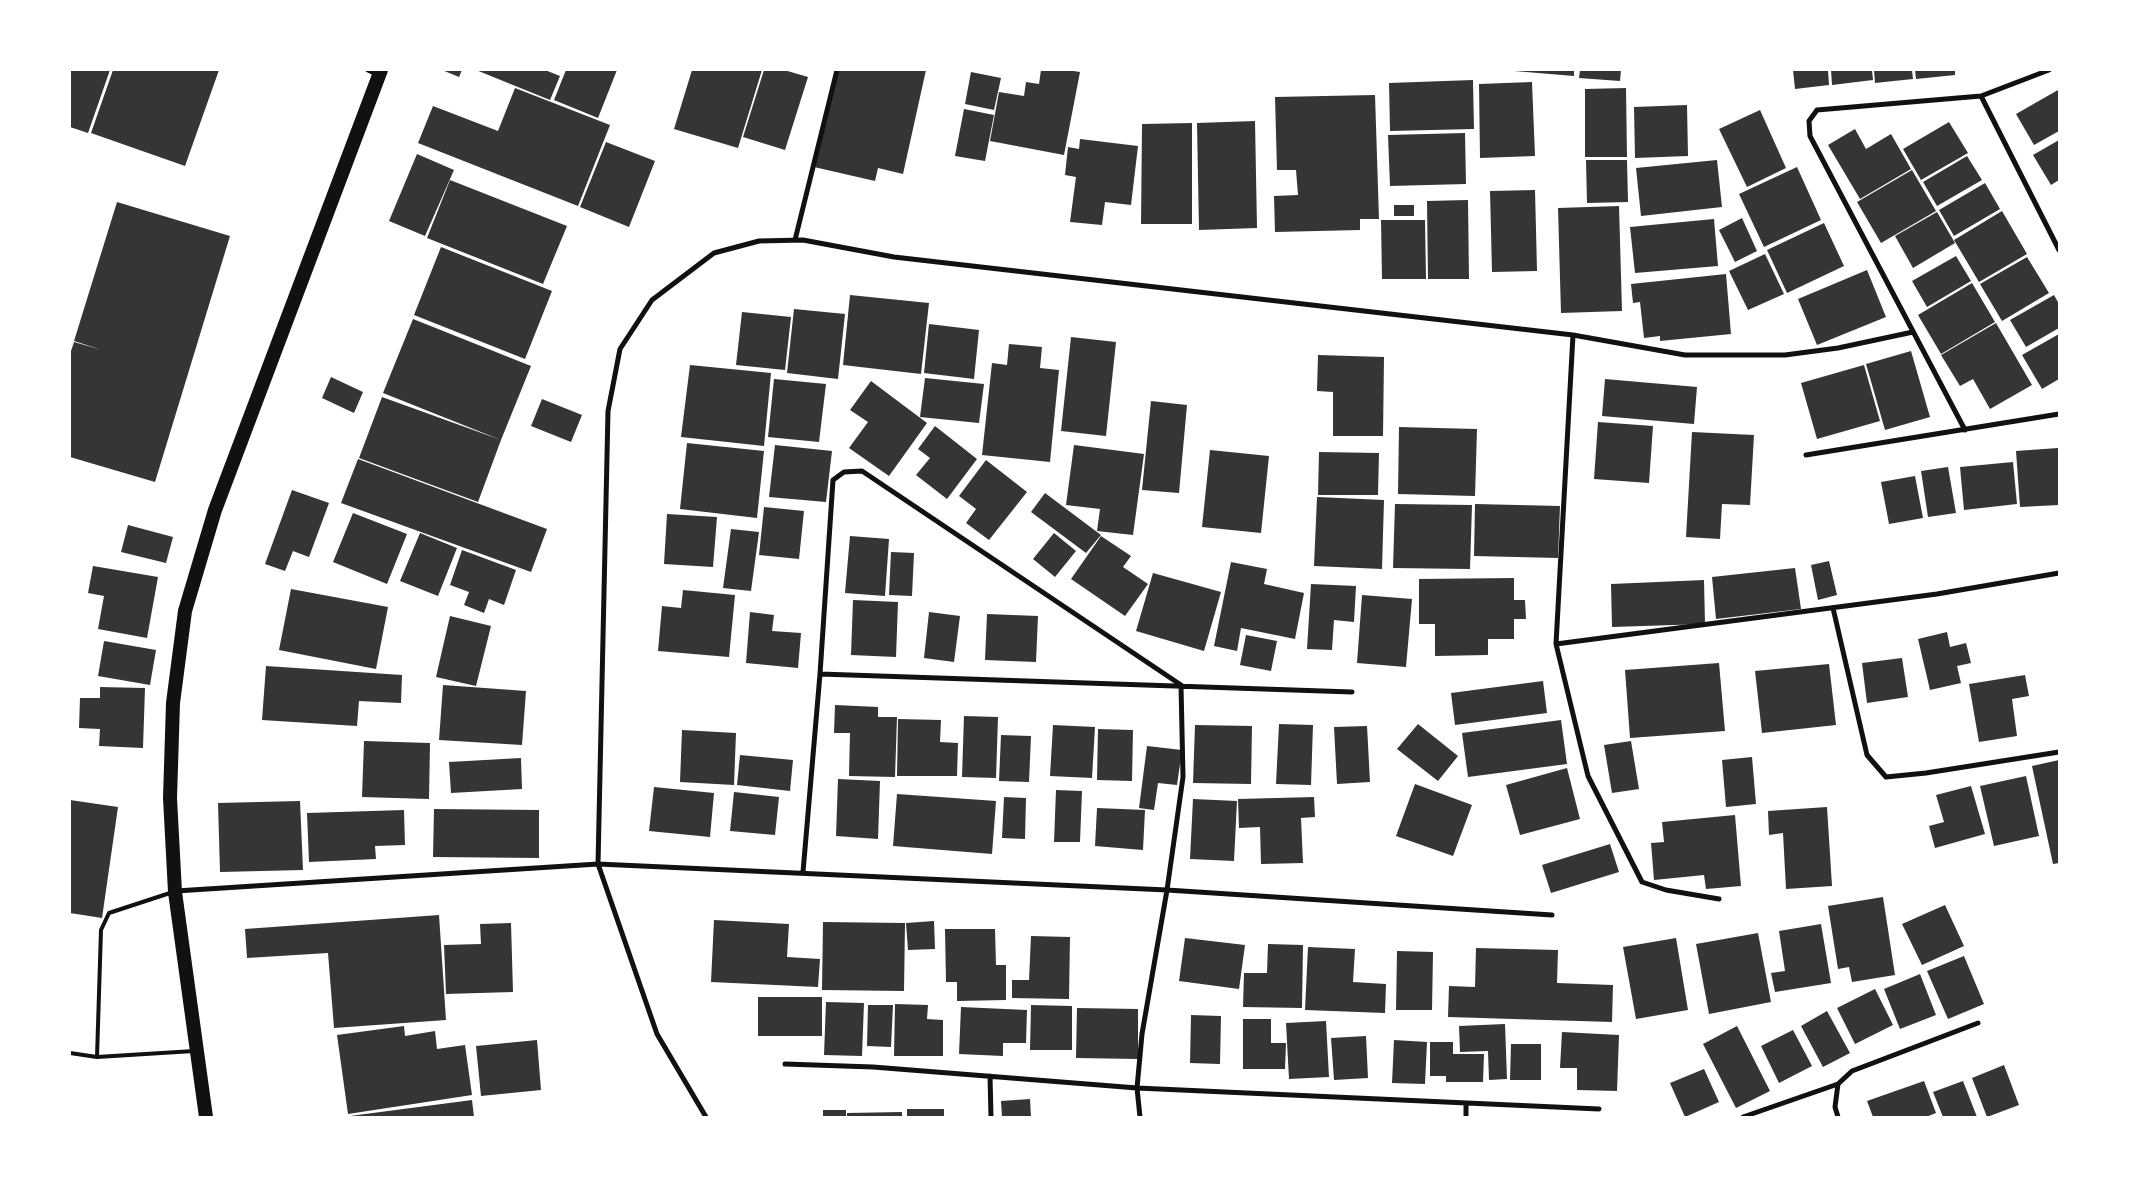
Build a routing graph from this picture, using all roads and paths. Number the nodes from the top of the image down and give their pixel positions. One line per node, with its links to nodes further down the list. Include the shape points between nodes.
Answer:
1 (836, 70): 5 (street)
2 (2049, 70): 4 (street)
3 (376, 72): 22 (highway, via 215,510 185,611 173,712 170,798)
4 (1981, 96): 6 (street); 7 (street, via 1817,110 1809,121 1810,136)
5 (795, 240): 8 (street, via 894,257); 19 (street, via 759,242 714,253 652,300 620,349 608,411)
6 (2059, 250)
7 (1913, 332): 8 (street, via 1785,355 1731,356 1685,355); 10 (street)
8 (1573, 335): 14 (street)
9 (2059, 414): 10 (street)
10 (1965, 430): 11 (street)
11 (1806, 455)
12 (2059, 573): 13 (street)
13 (1833, 608): 14 (street); 18 (street, via 1867,755 1886,776)
14 (1556, 644): 23 (street, via 1588,776 1642,882 1666,890)
15 (820, 674): 16 (street); 16 (street, via 833,480 844,472 862,472); 20 (street)
16 (1181, 685): 17 (street); 21 (street, via 1183,777)
17 (1352, 692)
18 (2059, 752)
19 (598, 864): 20 (street); 22 (street); 36 (street, via 657,1034)
20 (803, 872): 21 (street)
21 (1167, 890): 24 (street); 32 (street, via 1142,1034)
22 (175, 892): 26 (highway); 28 (lane, via 109,913 105,921 101,930)
23 (1719, 899)
24 (1552, 915)
25 (1978, 1022): 31 (street, via 1852,1071)
26 (196, 1051): 28 (lane); 35 (highway)
27 (70, 1053): 28 (lane)
28 (97, 1057)
29 (785, 1064): 30 (street)
30 (990, 1076): 32 (street); 37 (street)
31 (1838, 1084): 40 (street); 41 (street, via 1835,1107)
32 (1137, 1088): 33 (street); 38 (street)
33 (1466, 1103): 34 (street); 39 (street)
34 (1599, 1109)
35 (206, 1117)
36 (706, 1117)
37 (991, 1117)
38 (1140, 1117)
39 (1466, 1117)
40 (1743, 1117)
41 (1838, 1117)

